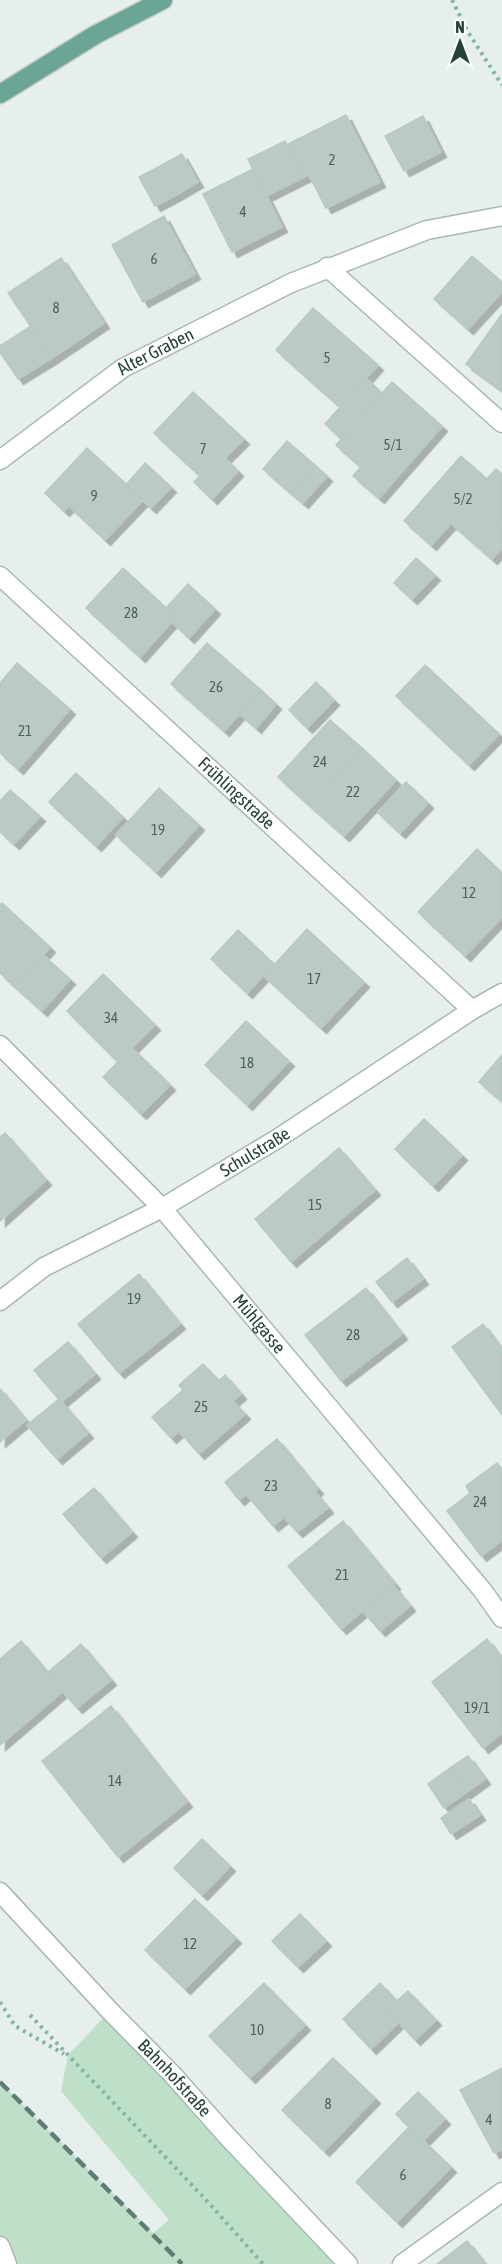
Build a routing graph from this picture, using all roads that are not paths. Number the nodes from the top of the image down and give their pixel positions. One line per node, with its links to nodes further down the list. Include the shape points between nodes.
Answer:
1 (163, 0): 2 (main road)
2 (0, 94)
3 (502, 216): 4 (street, Alter Graben, via 427,230)
4 (327, 267): 5 (street); 6 (street, Alter Graben, via 123,368)
5 (502, 423)
6 (0, 460)
7 (0, 576): 9 (street, Frühlingstraße)
8 (502, 993): 9 (street, Schulstraße)
9 (472, 1010): 11 (street, Schulstraße, via 277,1139)
10 (0, 1045): 11 (street, Mühlgasse)
11 (162, 1208): 12 (street, Schulstraße, via 44,1267); 13 (street, Mühlgasse)
12 (0, 1301)
13 (502, 1618)
14 (0, 1892): 18 (street, Bahnhofstraße)
15 (502, 2192): 19 (street)
16 (0, 2246): 17 (street)
17 (7, 2264)
18 (348, 2264)
19 (402, 2264)

